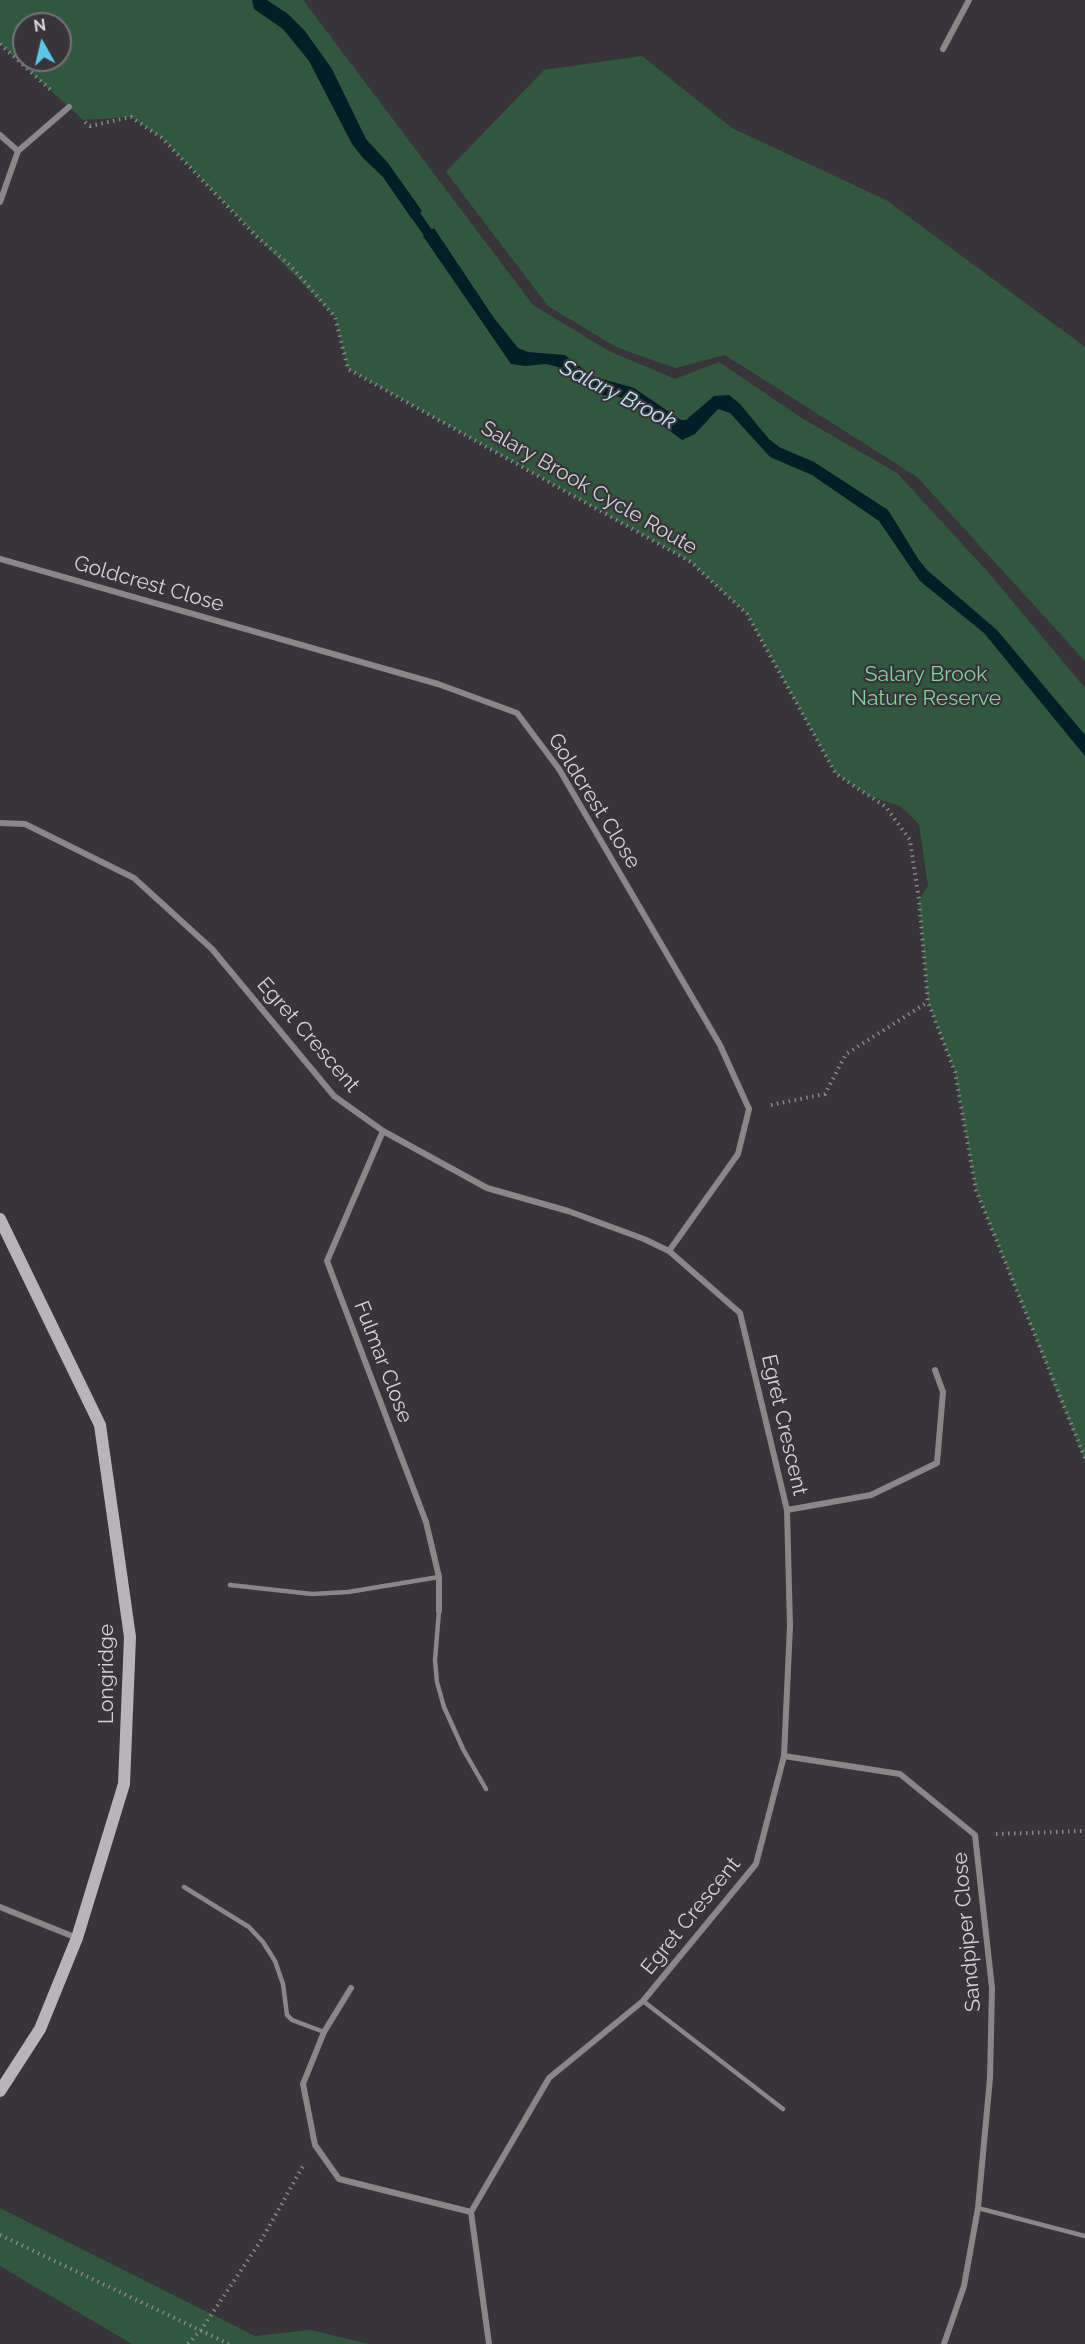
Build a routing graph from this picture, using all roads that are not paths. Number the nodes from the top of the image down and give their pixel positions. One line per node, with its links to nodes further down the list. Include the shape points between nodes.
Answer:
1 (969, 0): 2 (street)
2 (942, 49)
3 (69, 107): 5 (street)
4 (0, 135): 5 (street)
5 (18, 151): 6 (street)
6 (0, 202)
7 (0, 559): 11 (street, Goldcrest Close, via 438,684 517,713 559,769 720,1045 749,1110 738,1154)
8 (0, 824): 9 (street, Egret Crescent, via 25,824 134,878 212,949 334,1096)
9 (383, 1131): 11 (street, Egret Crescent, via 487,1188 568,1211); 14 (street, Fulmar Close, via 327,1261 426,1522)
10 (0, 1219): 21 (street, Longridge, via 100,1425 130,1637 124,1784)
11 (669, 1251): 13 (street, Egret Crescent, via 740,1313)
12 (935, 1370): 13 (street, via 943,1392 936,1463 871,1495)
13 (787, 1510): 17 (street, Egret Crescent, via 790,1626)
14 (439, 1577): 15 (lane, via 312,1594); 16 (street, Fulmar Close)
15 (230, 1585)
16 (439, 1611): 18 (lane, via 437,1682 463,1749)
17 (784, 1756): 23 (street, Egret Crescent, via 756,1864); 27 (street, Sandpiper Close, via 900,1774 975,1835 992,1988 990,2078)
18 (486, 1788)
19 (184, 1887): 24 (lane, via 256,1935 275,1961 287,2015)
20 (0, 1908): 21 (street)
21 (77, 1938): 25 (street, Longridge, via 40,2029)
22 (351, 1988): 24 (street)
23 (644, 2001): 26 (lane); 28 (street, Egret Crescent, via 549,2078)
24 (324, 2032): 28 (street, via 303,2084 315,2145 339,2179)
25 (0, 2091)
26 (783, 2109)
27 (978, 2208): 29 (lane); 31 (street, Sandpiper Close, via 964,2286)
28 (471, 2212): 30 (street)
29 (1085, 2236)
30 (489, 2344)
31 (944, 2344)

